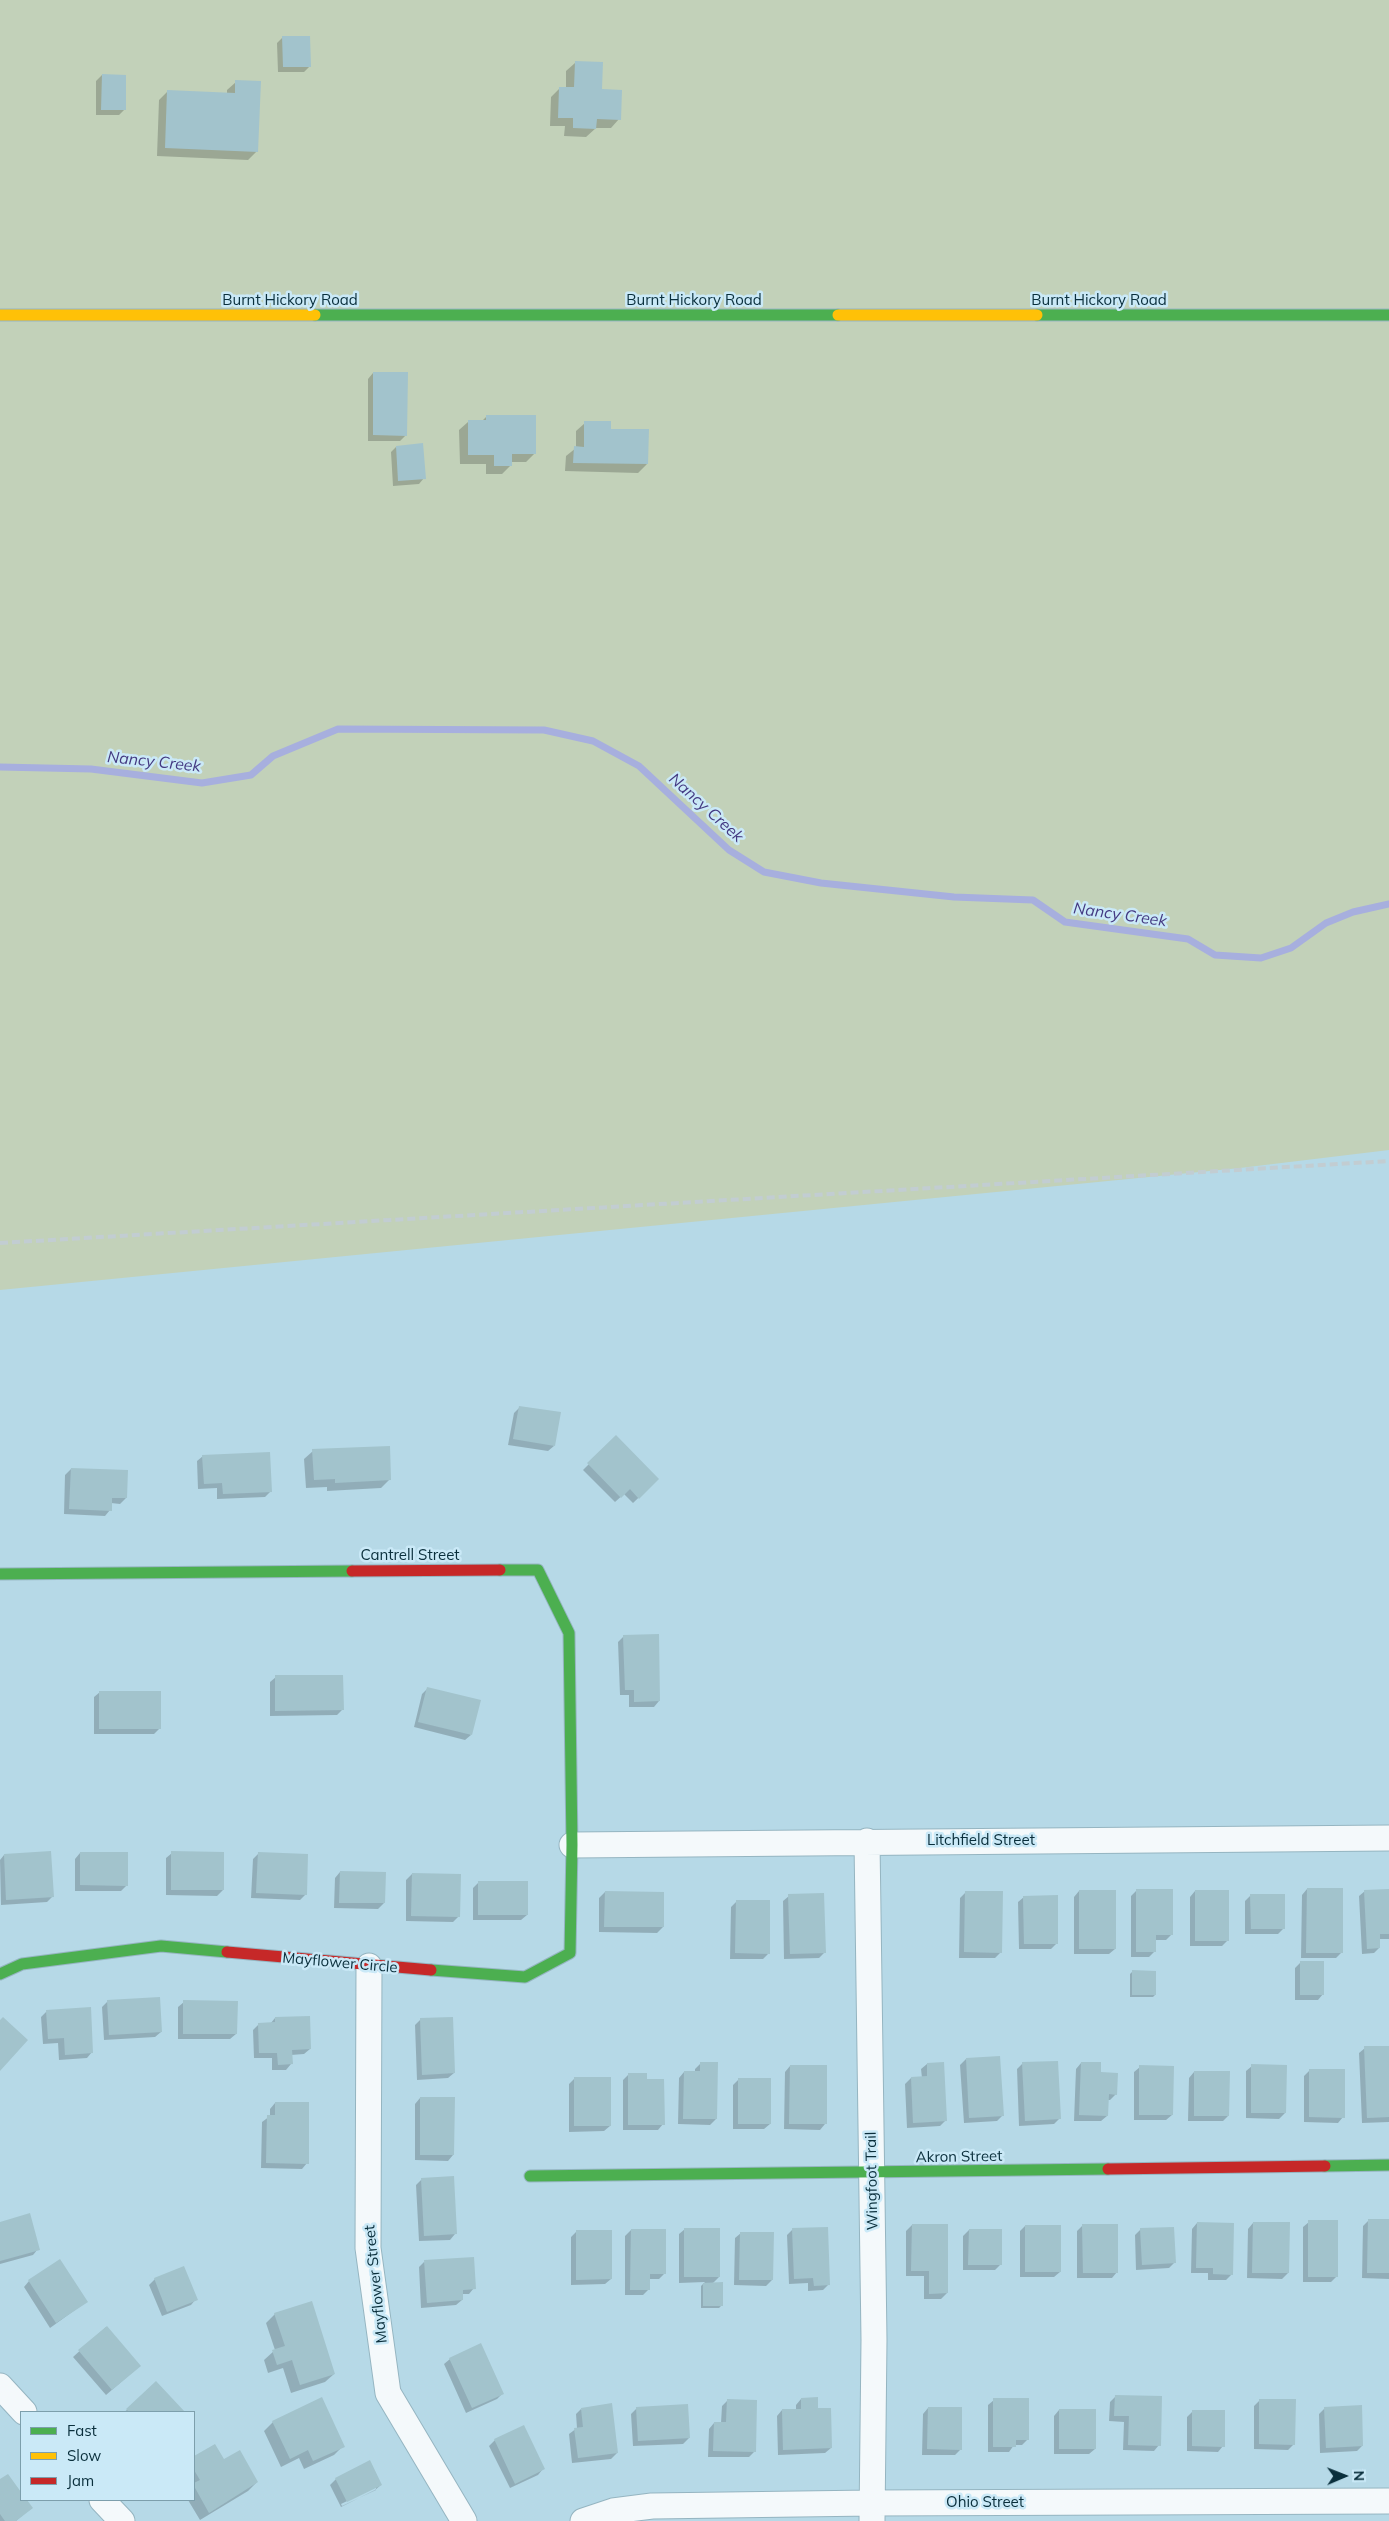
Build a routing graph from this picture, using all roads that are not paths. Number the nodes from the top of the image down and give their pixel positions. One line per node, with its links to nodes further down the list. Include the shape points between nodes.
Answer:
1 (0, 315): 2 (street, Burnt Hickory Road)
2 (1389, 315)
3 (0, 1574): 6 (street, Cantrell Street, via 538,1570 568,1634)
4 (1389, 1838): 5 (street, Litchfield Street)
5 (867, 1841): 6 (street, Litchfield Street); 10 (street, Wingfoot Trail)
6 (572, 1845): 7 (street, Mayflower Circle, via 570,1953 525,1977)
7 (370, 1966): 8 (street, Mayflower Circle, via 162,1946 22,1964); 18 (street, Mayflower Street, via 368,2248 388,2393)
8 (0, 1974)
9 (1389, 2164): 10 (street, Akron Street)
10 (873, 2173): 11 (street, Akron Street); 16 (street, Wingfoot Trail)
11 (530, 2176)
12 (0, 2386): 13 (street)
13 (23, 2411)
14 (103, 2501): 17 (street)
15 (1389, 2501): 16 (street, Ohio Street)
16 (872, 2512): 19 (street, Ohio Street, via 706,2506 634,2508)
17 (122, 2521)
18 (464, 2521)
19 (583, 2521)

